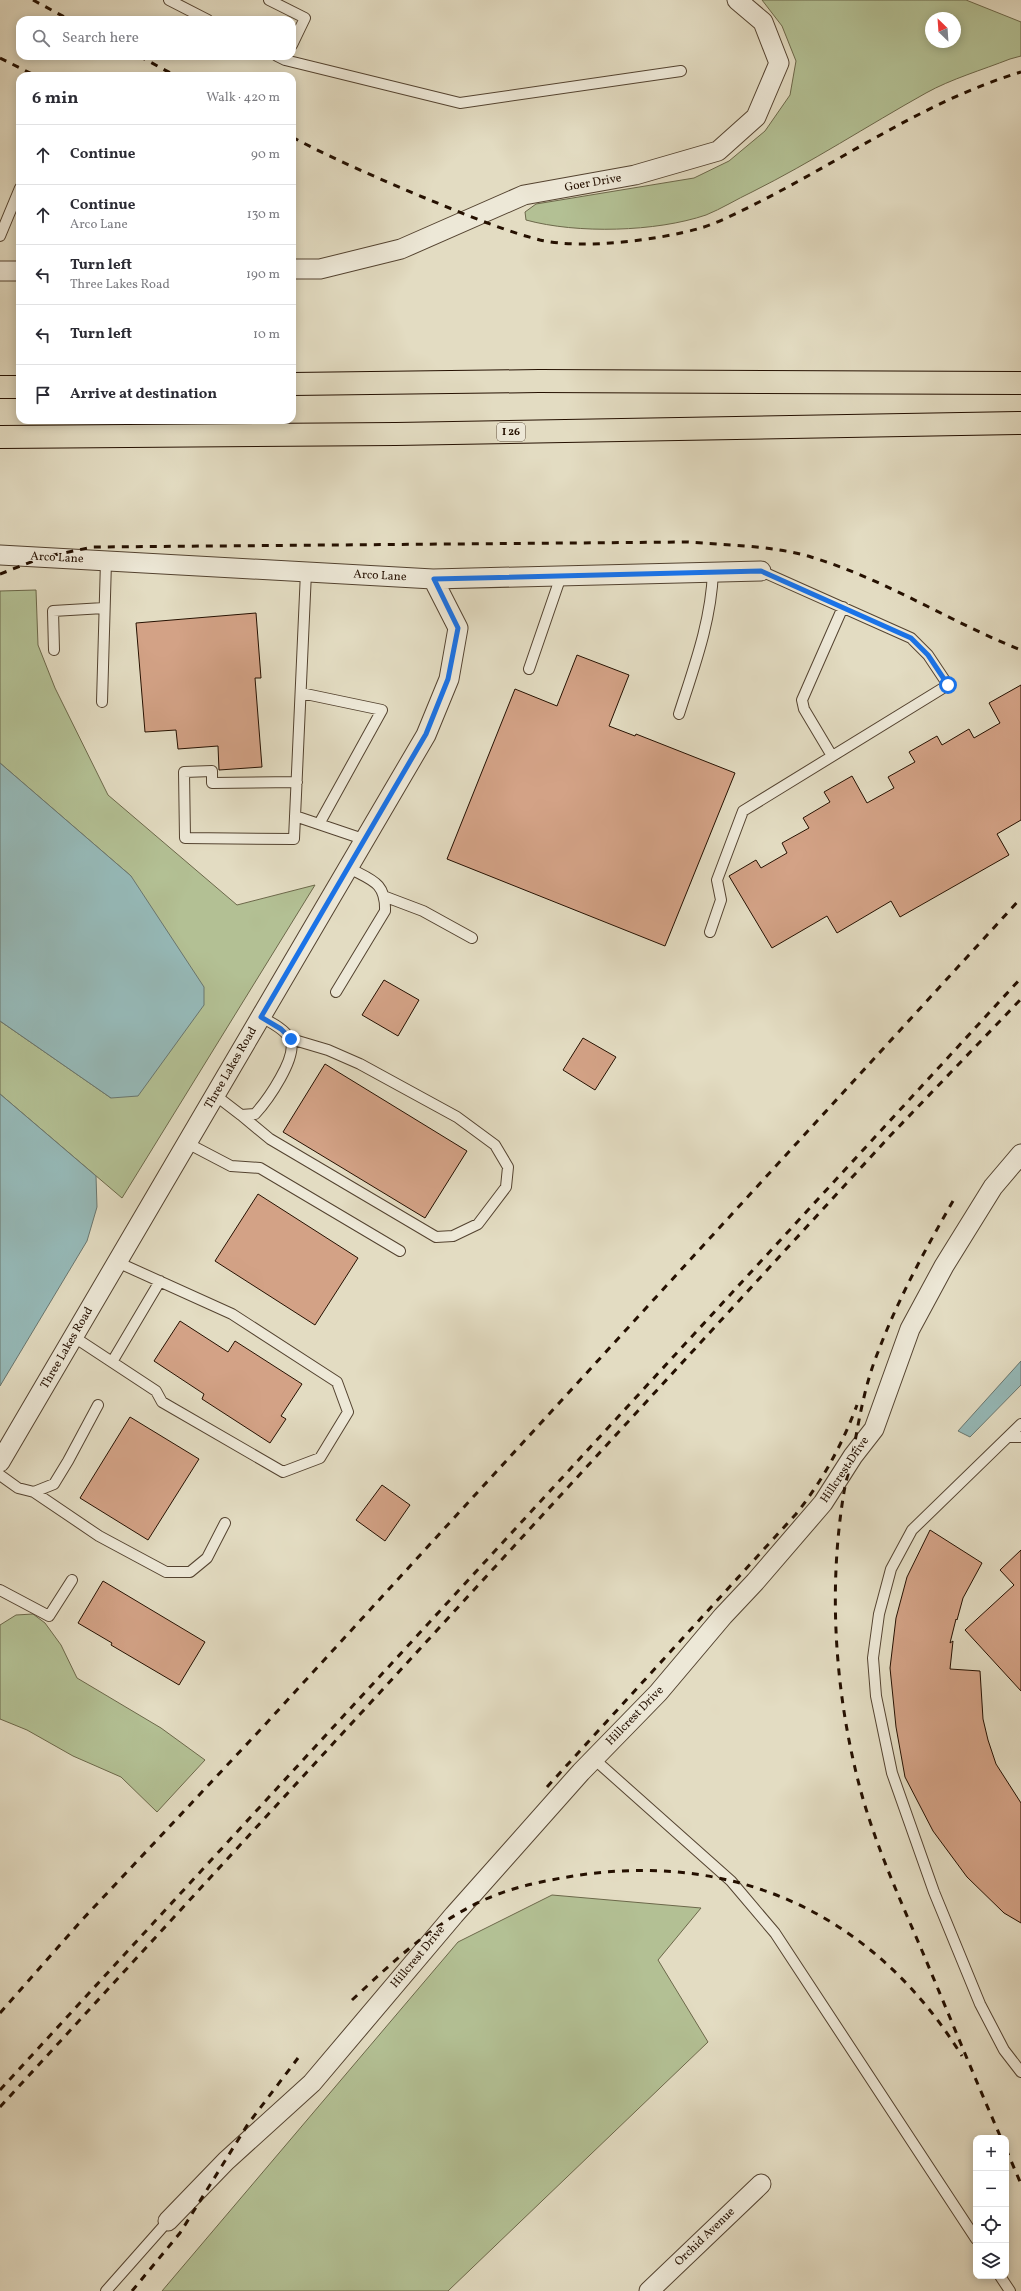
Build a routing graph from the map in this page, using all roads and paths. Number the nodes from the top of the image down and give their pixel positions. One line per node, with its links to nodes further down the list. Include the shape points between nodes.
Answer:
1 (169, 0): 4 (lane)
2 (269, 0): 5 (lane, via 305,18)
3 (737, 0): 10 (street, Goer Drive, via 763,22 779,63 756,117 718,151 635,175 524,195 401,249 320,269)
4 (200, 16)
5 (296, 37)
6 (295, 60): 7 (lane, via 460,103)
7 (680, 71)
8 (16, 198): 9 (lane)
9 (0, 236)
10 (296, 269)
11 (0, 271): 12 (street)
12 (16, 271)
13 (1021, 383): 14 (highway, via 539,381)
14 (296, 384)
15 (0, 387): 16 (highway)
16 (16, 387)
17 (1021, 423): 18 (highway, I 26, via 396,434)
18 (0, 437)
19 (0, 555): 20 (street, Arco Lane)
20 (106, 561): 22 (street, Arco Lane); 27 (lane)
21 (761, 571): 23 (street, Arco Lane); 26 (lane)
22 (306, 572): 25 (street, Arco Lane); 30 (lane)
23 (713, 572): 24 (street, Arco Lane); 32 (lane, via 712,601 705,634)
24 (561, 576): 25 (street, Arco Lane); 29 (lane)
25 (434, 579): 37 (street, Three Lakes Road, via 458,628 448,679 426,734)
26 (843, 607): 33 (lane, via 802,700 804,709); 33 (lane, via 911,638 928,655 948,685)
27 (104, 608): 28 (lane, via 53,611); 31 (lane)
28 (54, 650)
29 (529, 669)
30 (301, 693): 34 (lane); 36 (lane, via 382,710)
31 (102, 702)
32 (679, 714)
33 (832, 756): 40 (lane, via 743,811 717,880 721,900)
34 (297, 782): 35 (lane); 35 (lane, via 212,783 212,771 184,772 185,838 294,839)
35 (295, 816): 36 (lane)
36 (319, 824): 37 (lane)
37 (366, 840): 38 (street, Three Lakes Road)
38 (348, 868): 39 (lane, via 376,882); 43 (street, Three Lakes Road)
39 (386, 896): 41 (lane, via 423,911); 42 (lane, via 385,911)
40 (710, 932)
41 (472, 938)
42 (336, 992)
43 (261, 1017): 44 (lane, via 281,1029); 45 (street, Three Lakes Road)
44 (291, 1039): 46 (lane, via 292,1055 266,1102 255,1114); 46 (lane, via 328,1050 360,1064 457,1117 495,1145 508,1167 506,1187 478,1224 453,1236 436,1237 270,1139)
45 (215, 1096): 46 (lane); 47 (street, Three Lakes Road)
46 (241, 1115)
47 (187, 1143): 49 (lane, via 231,1166 260,1168); 50 (street, Three Lakes Road)
48 (1021, 1154): 64 (street, Hillcrest Drive, via 993,1187 944,1266 910,1329 874,1428 823,1503 658,1694)
49 (400, 1251)
50 (117, 1262): 51 (lane); 52 (street, Three Lakes Road)
51 (160, 1281): 53 (lane); 53 (lane, via 232,1314 337,1382 348,1412 320,1458 283,1472 162,1402 156,1391)
52 (74, 1337): 53 (lane); 58 (street, Three Lakes Road)
53 (112, 1362)
54 (98, 1406): 60 (lane, via 54,1484)
55 (1021, 1424): 56 (lane)
56 (1008, 1437): 57 (lane); 65 (lane, via 912,1530 891,1569 879,1614 873,1658 876,1696 892,1773 934,1892 980,2004 1004,2050)
57 (1021, 1437)
58 (0, 1462)
59 (0, 1475): 60 (lane, via 18,1488)
60 (34, 1492): 61 (lane, via 98,1536 166,1572 190,1572 207,1558)
61 (225, 1523)
62 (72, 1580): 63 (lane, via 49,1616)
63 (0, 1590)
64 (594, 1759): 67 (street, Hillcrest Drive, via 454,1915 312,2083 226,2161); 68 (lane, via 731,1881 776,1933)
65 (1021, 2072)
66 (761, 2184): 71 (street, Orchid Avenue)
67 (168, 2221): 70 (lane)
68 (973, 2234)
69 (1002, 2279): 72 (lane)
70 (106, 2291)
71 (649, 2291)
72 (1010, 2291)

